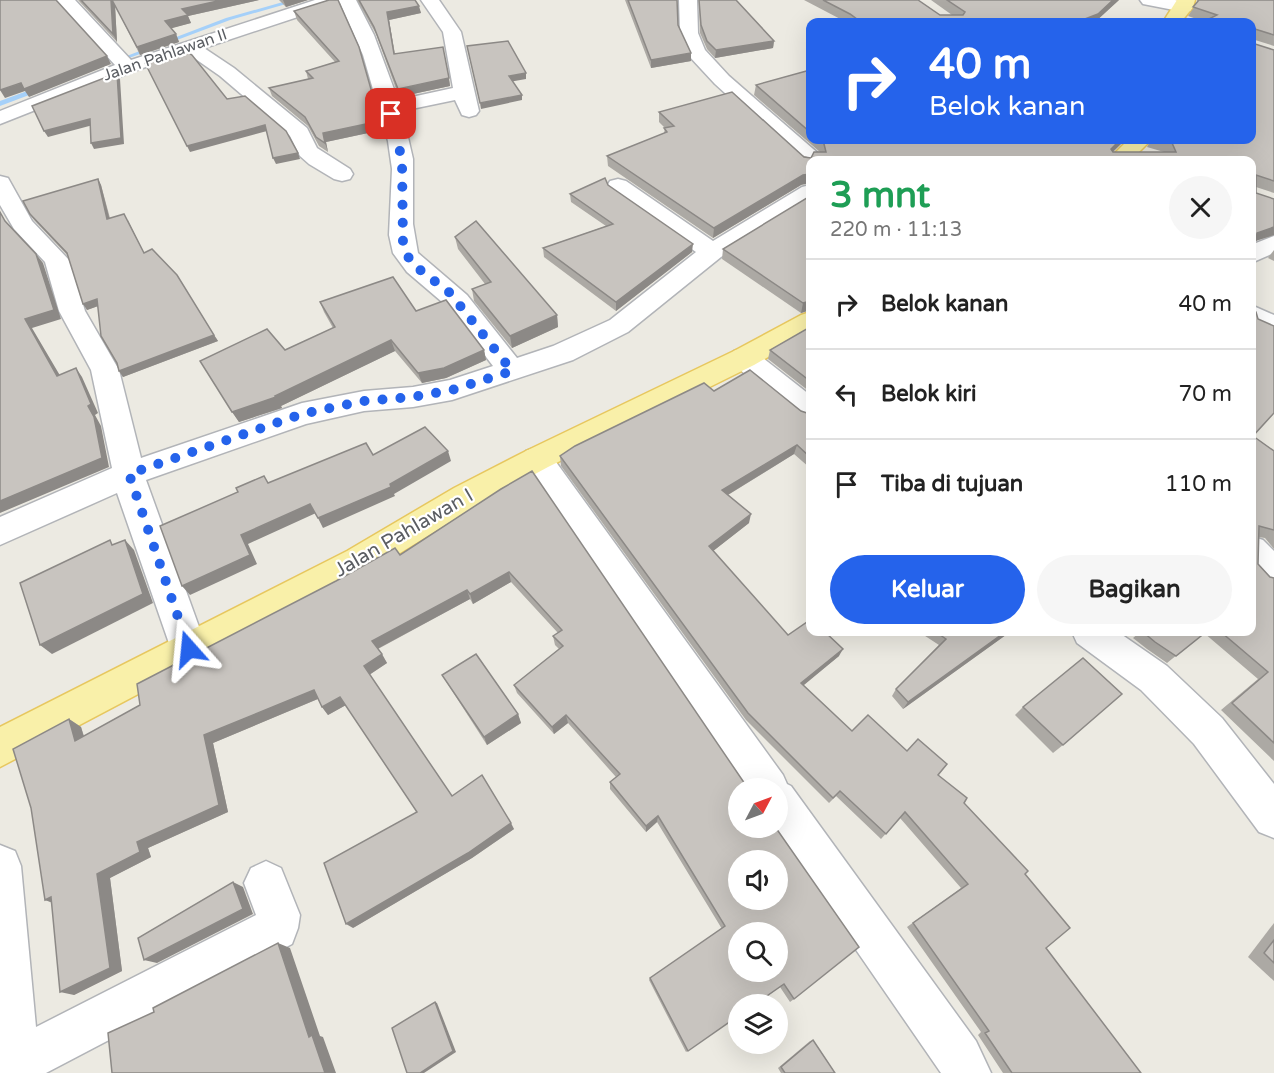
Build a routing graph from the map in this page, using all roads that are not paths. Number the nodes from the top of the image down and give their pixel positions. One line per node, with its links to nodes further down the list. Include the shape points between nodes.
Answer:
1 (65, 0): 9 (street)
2 (333, 0): 8 (street, Jalan Pahlawan II)
3 (348, 0): 10 (street)
4 (430, 0): 10 (street, via 451,29 465,101)
5 (688, 0): 12 (street, via 689,33 696,52)
6 (1153, 1): 7 (street)
7 (1179, 14)
8 (189, 46): 9 (street, Jalan Pahlawan II); 13 (street, via 227,72 298,134 317,159)
9 (122, 63): 11 (street, Jalan Pahlawan II)
10 (389, 108): 24 (street, via 402,160 403,245 411,263 450,293)
11 (0, 118)
12 (808, 156)
13 (342, 174)
14 (0, 183): 27 (street, via 22,224 57,260 72,311 105,370)
15 (618, 186): 18 (street)
16 (806, 194): 18 (street)
17 (1274, 243): 19 (street)
18 (712, 252): 24 (street, via 619,326)
19 (1256, 252)
20 (1256, 317): 22 (street)
21 (806, 323): 23 (main road, Jalan Pahlawan I)
22 (1274, 327)
23 (744, 358): 25 (street); 26 (main road, Jalan Pahlawan I)
24 (512, 371): 27 (street, via 452,390 364,401 302,414)
25 (806, 408)
26 (537, 459): 32 (main road, Jalan Pahlawan I, via 359,561); 34 (street)
27 (131, 483): 28 (street); 32 (street)
28 (0, 532)
29 (1256, 555): 30 (street)
30 (1274, 573)
31 (1095, 636): 36 (street, via 1154,678 1208,731)
32 (189, 649): 33 (main road, Jalan Pahlawan I)
33 (0, 748)
34 (761, 778)
35 (788, 816): 40 (street)
36 (1274, 817)
37 (0, 866): 39 (street)
38 (266, 883): 39 (street, via 278,915 276,928)
39 (15, 1068)
40 (967, 1073)

